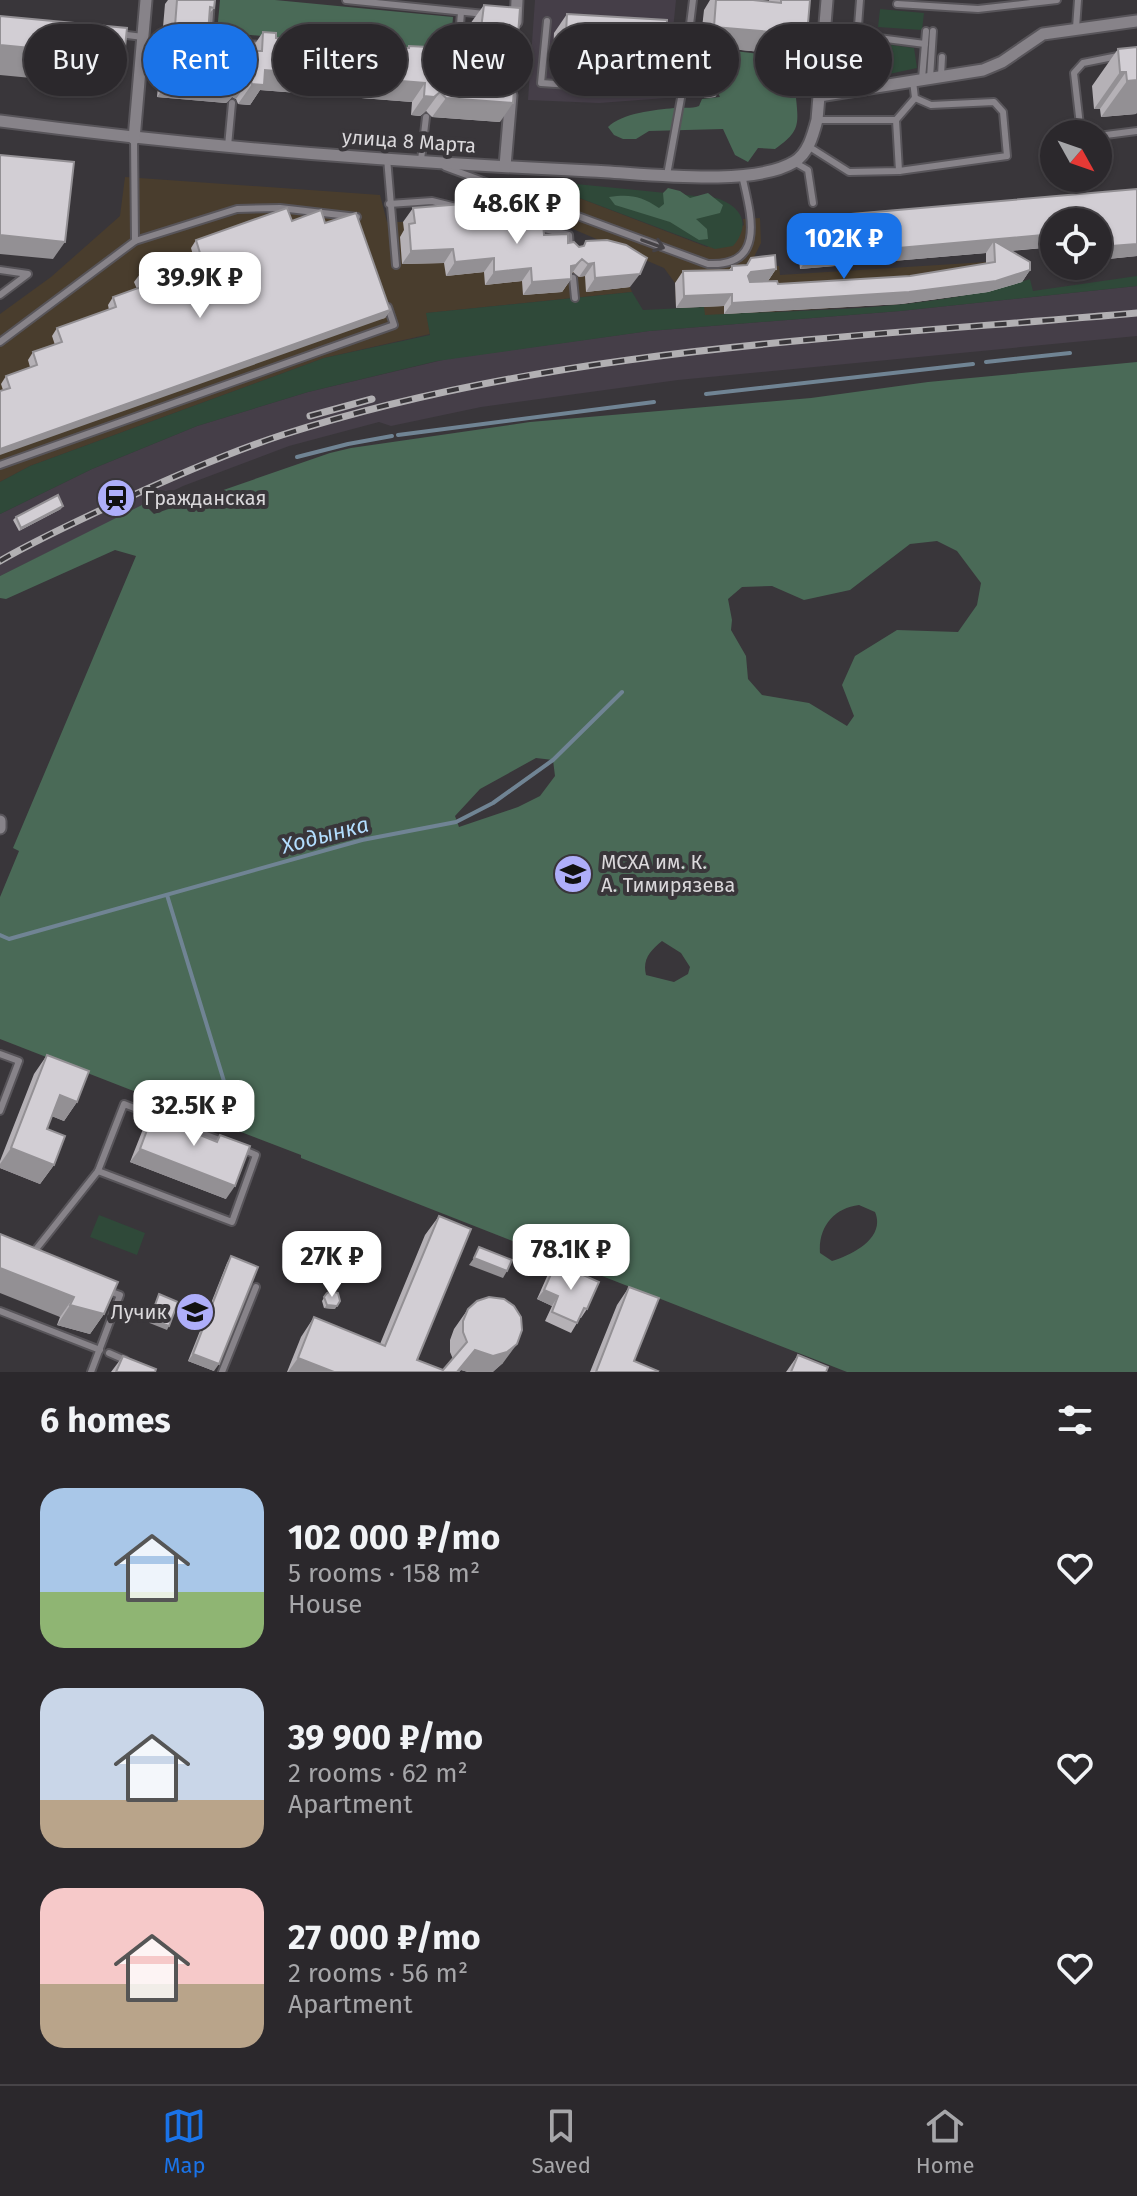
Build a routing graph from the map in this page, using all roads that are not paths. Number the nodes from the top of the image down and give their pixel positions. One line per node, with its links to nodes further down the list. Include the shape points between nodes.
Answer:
1 (146, 0): 17 (street)
2 (211, 0): 18 (lane)
3 (347, 0): 12 (lane)
4 (488, 0): 13 (lane)
5 (517, 0): 20 (street)
6 (693, 0): 56 (lane)
7 (827, 0): 21 (street)
8 (860, 0): 22 (lane)
9 (1057, 0): 11 (lane, via 978,9)
10 (1078, 0): 23 (lane)
11 (897, 4)
12 (461, 12): 13 (lane); 19 (lane)
13 (486, 14): 14 (lane)
14 (499, 15)
15 (547, 21): 35 (lane, via 541,83)
16 (1137, 21): 23 (street)
17 (144, 24)
18 (209, 24)
19 (460, 24)
20 (513, 24)
21 (825, 24)
22 (858, 24)
23 (1076, 30): 34 (street, via 1043,34 983,70)
24 (127, 35): 25 (lane)
25 (143, 37): 48 (street)
26 (892, 40): 27 (lane)
27 (925, 44): 34 (lane); 34 (lane, via 930,31)
28 (257, 45): 29 (lane)
29 (267, 46)
30 (1123, 55): 44 (lane, via 1083,63 1074,73)
31 (942, 57): 34 (lane)
32 (417, 61): 33 (lane)
33 (423, 61)
34 (926, 78): 36 (street); 39 (lane)
35 (549, 84)
36 (892, 84)
37 (510, 96): 54 (street)
38 (819, 96): 42 (street)
39 (915, 98): 43 (lane); 55 (lane, via 931,105 994,102 1003,112 1007,156)
40 (232, 103): 49 (lane)
41 (426, 117): 52 (lane)
42 (817, 120): 43 (lane); 50 (street)
43 (896, 120): 55 (lane)
44 (1079, 120)
45 (0, 121): 48 (street, улица 8 Марта)
46 (1137, 131): 47 (lane)
47 (1112, 134)
48 (134, 139): 49 (street, улица 8 Марта); 61 (lane)
49 (228, 146): 51 (street, улица 8 Марта)
50 (808, 146): 53 (street); 55 (lane, via 849,172)
51 (387, 158): 52 (street, улица 8 Марта); 59 (lane)
52 (425, 161): 54 (street, улица 8 Марта); 57 (lane, one-way to 57, via 723,265 745,250 752,233)
53 (794, 162): 57 (street, улица 8 Марта); 58 (lane, via 808,170)
54 (505, 166): 56 (street, улица 8 Марта)
55 (899, 171)
56 (667, 175): 57 (street, улица 8 Марта)
57 (742, 175)
58 (813, 203)
59 (389, 204): 62 (lane, via 432,201 569,235); 63 (lane)
60 (361, 229): 61 (lane, via 356,215 237,209)
61 (135, 241): 69 (lane)
62 (571, 255)
63 (396, 265)
64 (0, 270): 66 (lane, via 28,274)
65 (573, 278): 68 (lane)
66 (0, 295)
67 (385, 298): 70 (lane, via 394,325)
68 (575, 298)
69 (0, 342)
70 (0, 465)
71 (0, 821): 72 (street)
72 (0, 828)
73 (0, 1054): 74 (lane, via 19,1061)
74 (0, 1111)
75 (227, 1143): 77 (lane, via 124,1104)
76 (242, 1149): 77 (lane, via 256,1155 232,1222)
77 (98, 1171): 78 (lane, via 28,1260)
78 (38, 1264)
79 (93, 1285): 82 (lane, via 120,1295)
80 (256, 1287): 86 (lane)
81 (0, 1311): 82 (lane)
82 (100, 1350): 85 (lane)
83 (109, 1353): 84 (lane)
84 (136, 1366)
85 (91, 1372)
86 (222, 1372)

